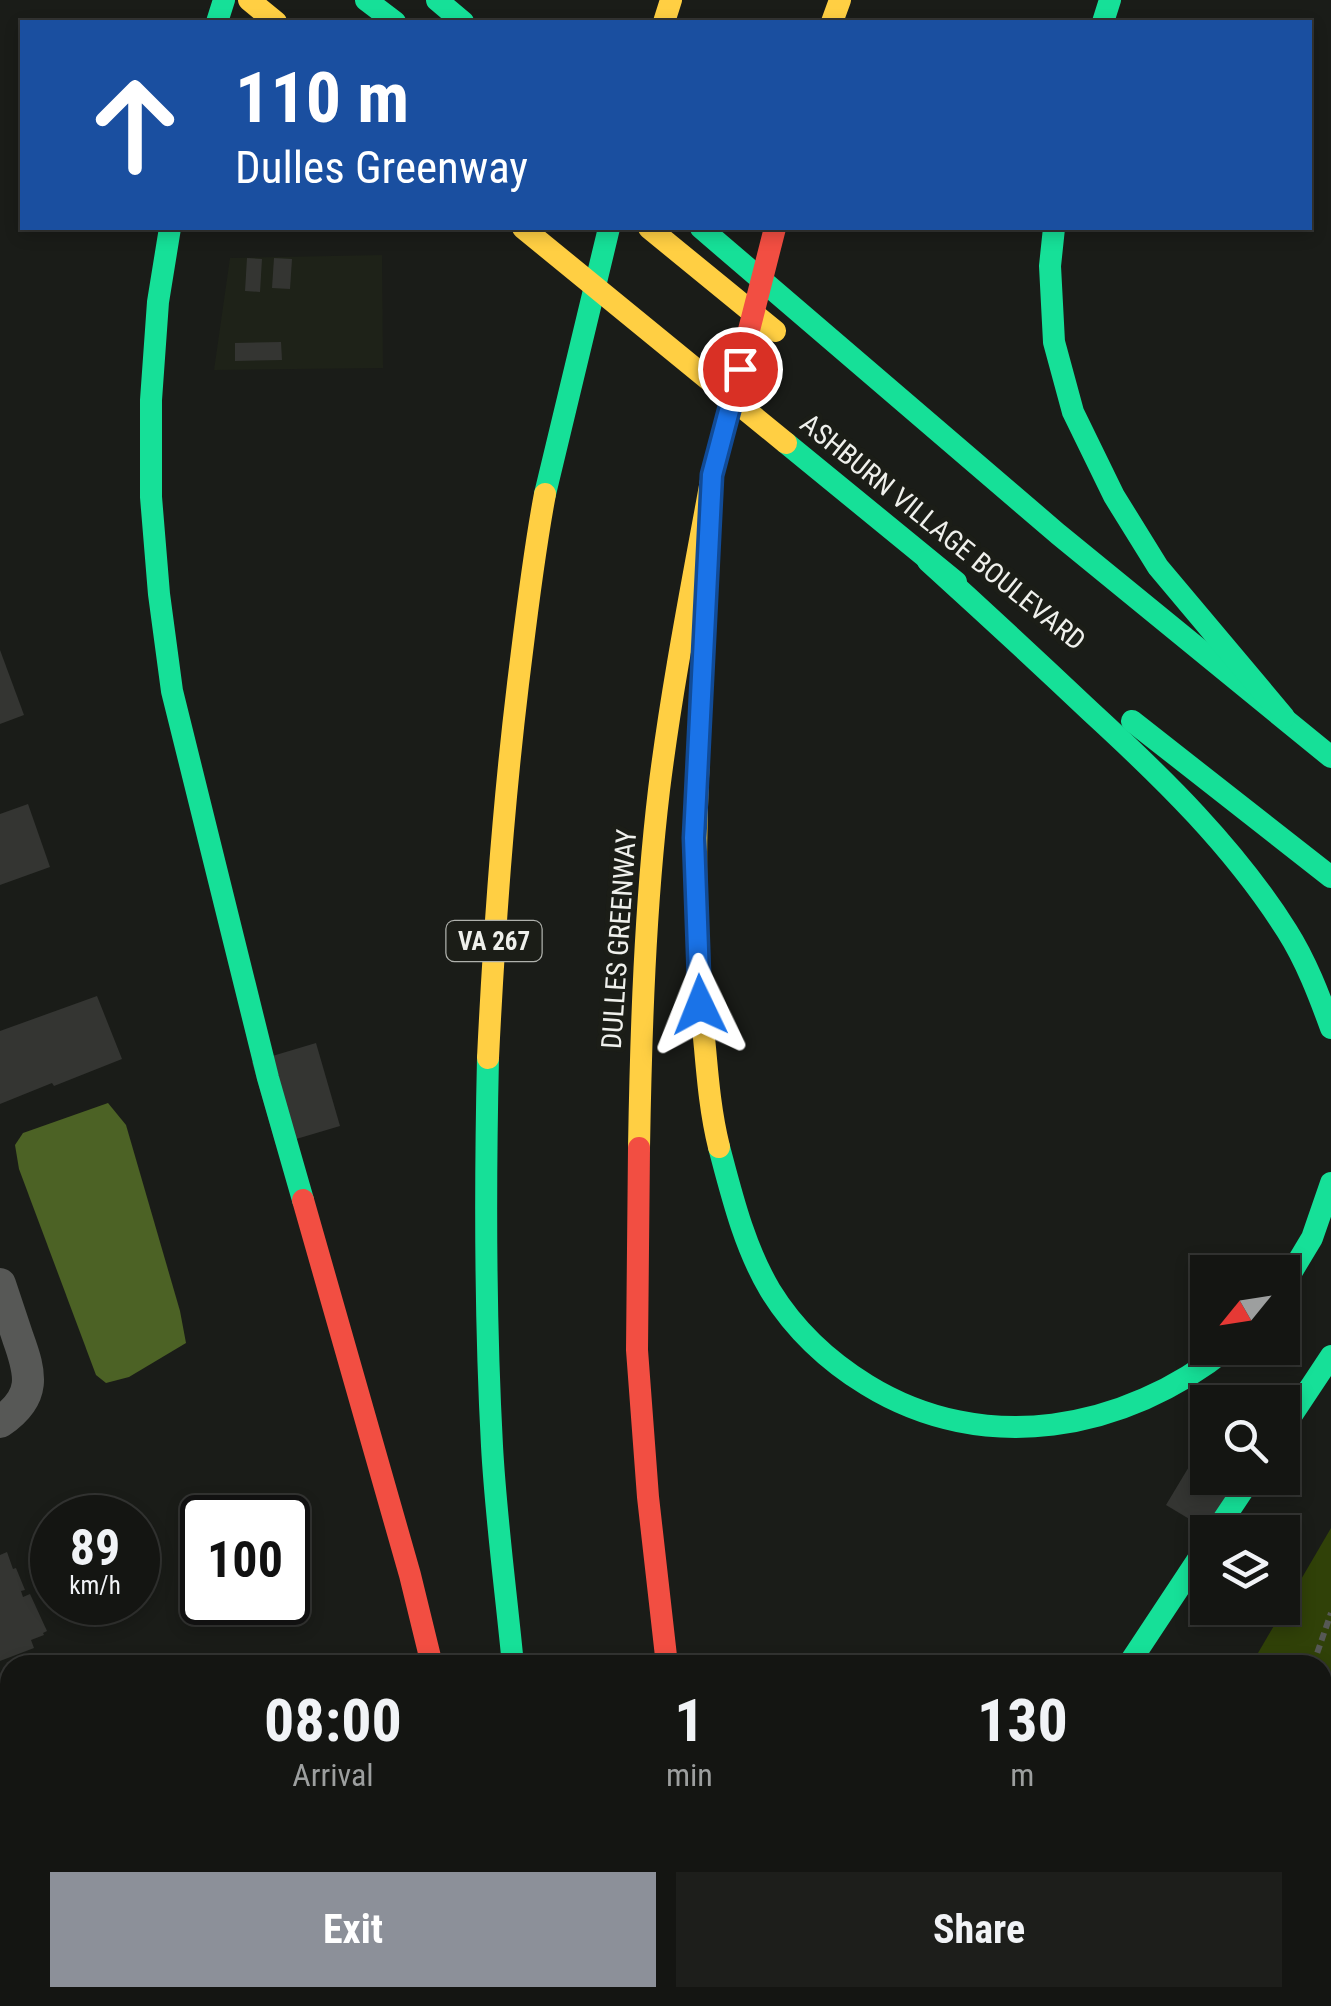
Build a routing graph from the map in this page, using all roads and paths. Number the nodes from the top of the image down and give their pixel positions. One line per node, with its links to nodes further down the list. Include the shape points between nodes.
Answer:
1 (249, 0): 4 (main road)
2 (366, 0): 5 (main road)
3 (436, 0): 6 (main road)
4 (274, 20)
5 (391, 20)
6 (461, 20)
7 (170, 230): 34 (main road, via 151,400 151,497 172,691 268,1078)
8 (525, 230): 18 (main road, ASHBURN VILLAGE BOULEVARD)
9 (608, 230): 35 (main road, VA 267, via 536,540 496,894 487,1066 490,1420)
10 (652, 230): 14 (main road)
11 (703, 230): 17 (main road)
12 (774, 230): 16 (main road, DULLES GREENWAY)
13 (1054, 230): 20 (main road, via 1054,342 1073,412 1158,566)
14 (798, 350)
15 (891, 420): 17 (main road)
16 (712, 475): 19 (main road); 36 (main road, DULLES GREENWAY, via 659,792 640,1100 638,1350)
17 (1058, 534): 20 (main road)
18 (928, 561): 23 (main road, ASHBURN VILLAGE BOULEVARD); 24 (main road, via 1164,780 1221,843 1311,972)
19 (705, 634)
20 (1284, 717): 22 (main road)
21 (700, 730): 29 (main road, via 694,838 699,986 714,1131 754,1261 798,1330 838,1367 892,1401 996,1428 1102,1416)
22 (1331, 756)
23 (1331, 877)
24 (1331, 1028)
25 (1331, 1184): 26 (main road)
26 (1300, 1260)
27 (0, 1286): 31 (street, via 28,1369 18,1407)
28 (1331, 1356): 30 (main road)
29 (1203, 1365)
30 (1300, 1403)
31 (0, 1422)
32 (1190, 1571): 37 (main road)
33 (1331, 1613): 38 (path)
34 (430, 1655)
35 (512, 1655)
36 (666, 1655)
37 (1135, 1655)
38 (1316, 1655)

